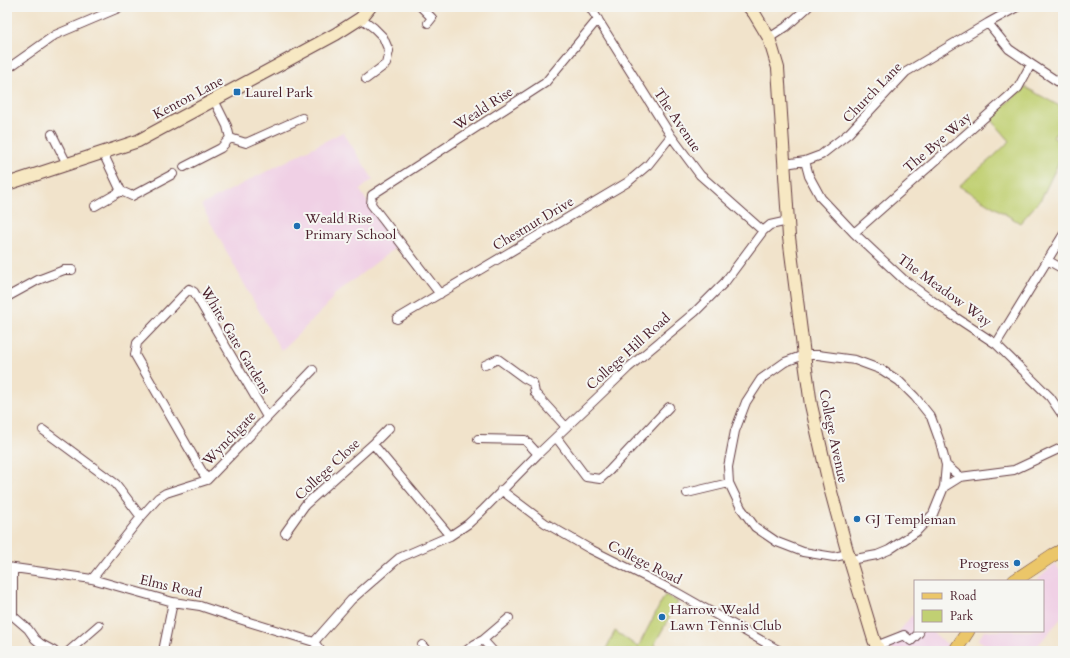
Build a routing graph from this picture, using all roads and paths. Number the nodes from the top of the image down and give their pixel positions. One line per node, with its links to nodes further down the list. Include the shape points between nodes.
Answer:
1 (120, 7): 14 (street, via 55,35)
2 (370, 7): 8 (street, Kenton Lane)
3 (421, 7): 10 (street, via 432,18)
4 (590, 7): 9 (street, The Avenue)
5 (749, 7): 12 (street)
6 (808, 7): 12 (street)
7 (1017, 7): 11 (street, Church Lane)
8 (361, 18): 15 (street, via 383,37 388,51 386,64); 17 (street, Kenton Lane)
9 (598, 19): 20 (street, The Avenue); 38 (street, Weald Rise, via 545,83 372,195 371,204)
10 (428, 23)
11 (988, 23): 13 (street, via 1010,49); 23 (street, Church Lane, via 906,72 849,133 822,156)
12 (769, 38): 25 (street, via 778,68)
13 (1031, 64): 16 (street); 33 (street, The Bye Way, via 1018,88)
14 (7, 69)
15 (366, 80)
16 (1063, 85)
17 (214, 100): 21 (street); 22 (street, Kenton Lane, via 138,141)
18 (302, 118): 21 (street, via 246,143)
19 (52, 134): 24 (street)
20 (671, 136): 32 (street, The Avenue, via 700,175); 38 (street, Chestnut Drive, via 648,165 628,182)
21 (230, 138): 26 (street, via 221,148)
22 (103, 153): 24 (street, Kenton Lane); 29 (street)
23 (805, 161): 25 (street, Church Lane); 33 (street, The Meadow Way, via 809,176 821,198)
24 (67, 164): 28 (street, Kenton Lane)
25 (785, 164): 31 (street)
26 (184, 168)
27 (173, 174): 29 (street, via 132,196)
28 (7, 184)
29 (121, 192): 30 (street)
30 (95, 206)
31 (788, 221): 32 (street, College Hill Road, via 770,225); 42 (street, College Avenue)
32 (763, 231): 48 (street, College Hill Road, via 725,282 710,297 628,368)
33 (854, 233): 41 (street, The Meadow Way, via 903,279)
34 (1063, 235): 35 (street)
35 (1047, 260): 36 (street); 41 (street)
36 (1063, 269)
37 (72, 270): 39 (street, via 57,272)
38 (440, 294): 40 (street, Chestnut Drive)
39 (7, 297)
40 (397, 319)
41 (996, 344): 46 (street, The Meadow Way, via 1050,397)
42 (804, 355): 56 (street, via 855,360 882,370 898,381 931,417); 59 (street, via 785,362 761,379 746,402 735,431 728,467); 67 (street, College Avenue, via 830,488)
43 (485, 365): 48 (street, via 498,359 533,382 535,393)
44 (313, 370): 47 (street, Wynchgate)
45 (669, 407): 51 (street, via 600,479 586,477)
46 (1063, 416)
47 (267, 417): 58 (street, Wynchgate); 58 (street, White Gate Gardens, via 194,292 189,289 137,343 136,355)
48 (566, 427): 51 (street, College Hill Road)
49 (389, 428): 53 (street, College Close)
50 (43, 430): 63 (street, via 116,484)
51 (556, 437): 55 (street, College Hill Road)
52 (478, 439): 55 (street, via 525,440)
53 (373, 444): 64 (street, College Close, via 304,505); 65 (street, College Close)
54 (1063, 446): 57 (street, via 1014,470)
55 (538, 454): 61 (street, College Hill Road)
56 (946, 465): 57 (street); 60 (street)
57 (960, 477): 60 (street)
58 (207, 480): 63 (street, Wynchgate, via 166,493)
59 (729, 483): 62 (street); 67 (street, via 741,508 755,527 777,542 803,552)
60 (944, 487): 67 (street, via 933,514 916,532 877,555)
61 (501, 490): 65 (street, College Hill Road, via 468,524); 86 (street, College Road, via 552,527 590,549 676,592)
62 (687, 493)
63 (141, 517): 69 (street, Wynchgate)
64 (285, 533)
65 (450, 536): 78 (street, College Hill Road, via 399,558 352,600)
66 (1063, 550): 70 (main road)
67 (849, 557): 79 (street, College Avenue)
68 (10, 567): 69 (street, Elms Road); 72 (street)
69 (92, 580): 71 (street, Elms Road)
70 (1016, 580)
71 (173, 602): 78 (street, Elms Road, via 200,606); 82 (street)
72 (10, 615): 80 (street, via 28,629 40,644)
73 (509, 618): 77 (street)
74 (99, 625): 81 (street)
75 (967, 632): 87 (main road)
76 (919, 633): 79 (street, via 911,641 904,635)
77 (483, 640): 84 (street); 85 (street)
78 (314, 642): 83 (street)
79 (878, 648)
80 (54, 651)
81 (69, 651)
82 (163, 651)
83 (321, 651)
84 (466, 651)
85 (493, 651)
86 (780, 651)
87 (957, 651)

